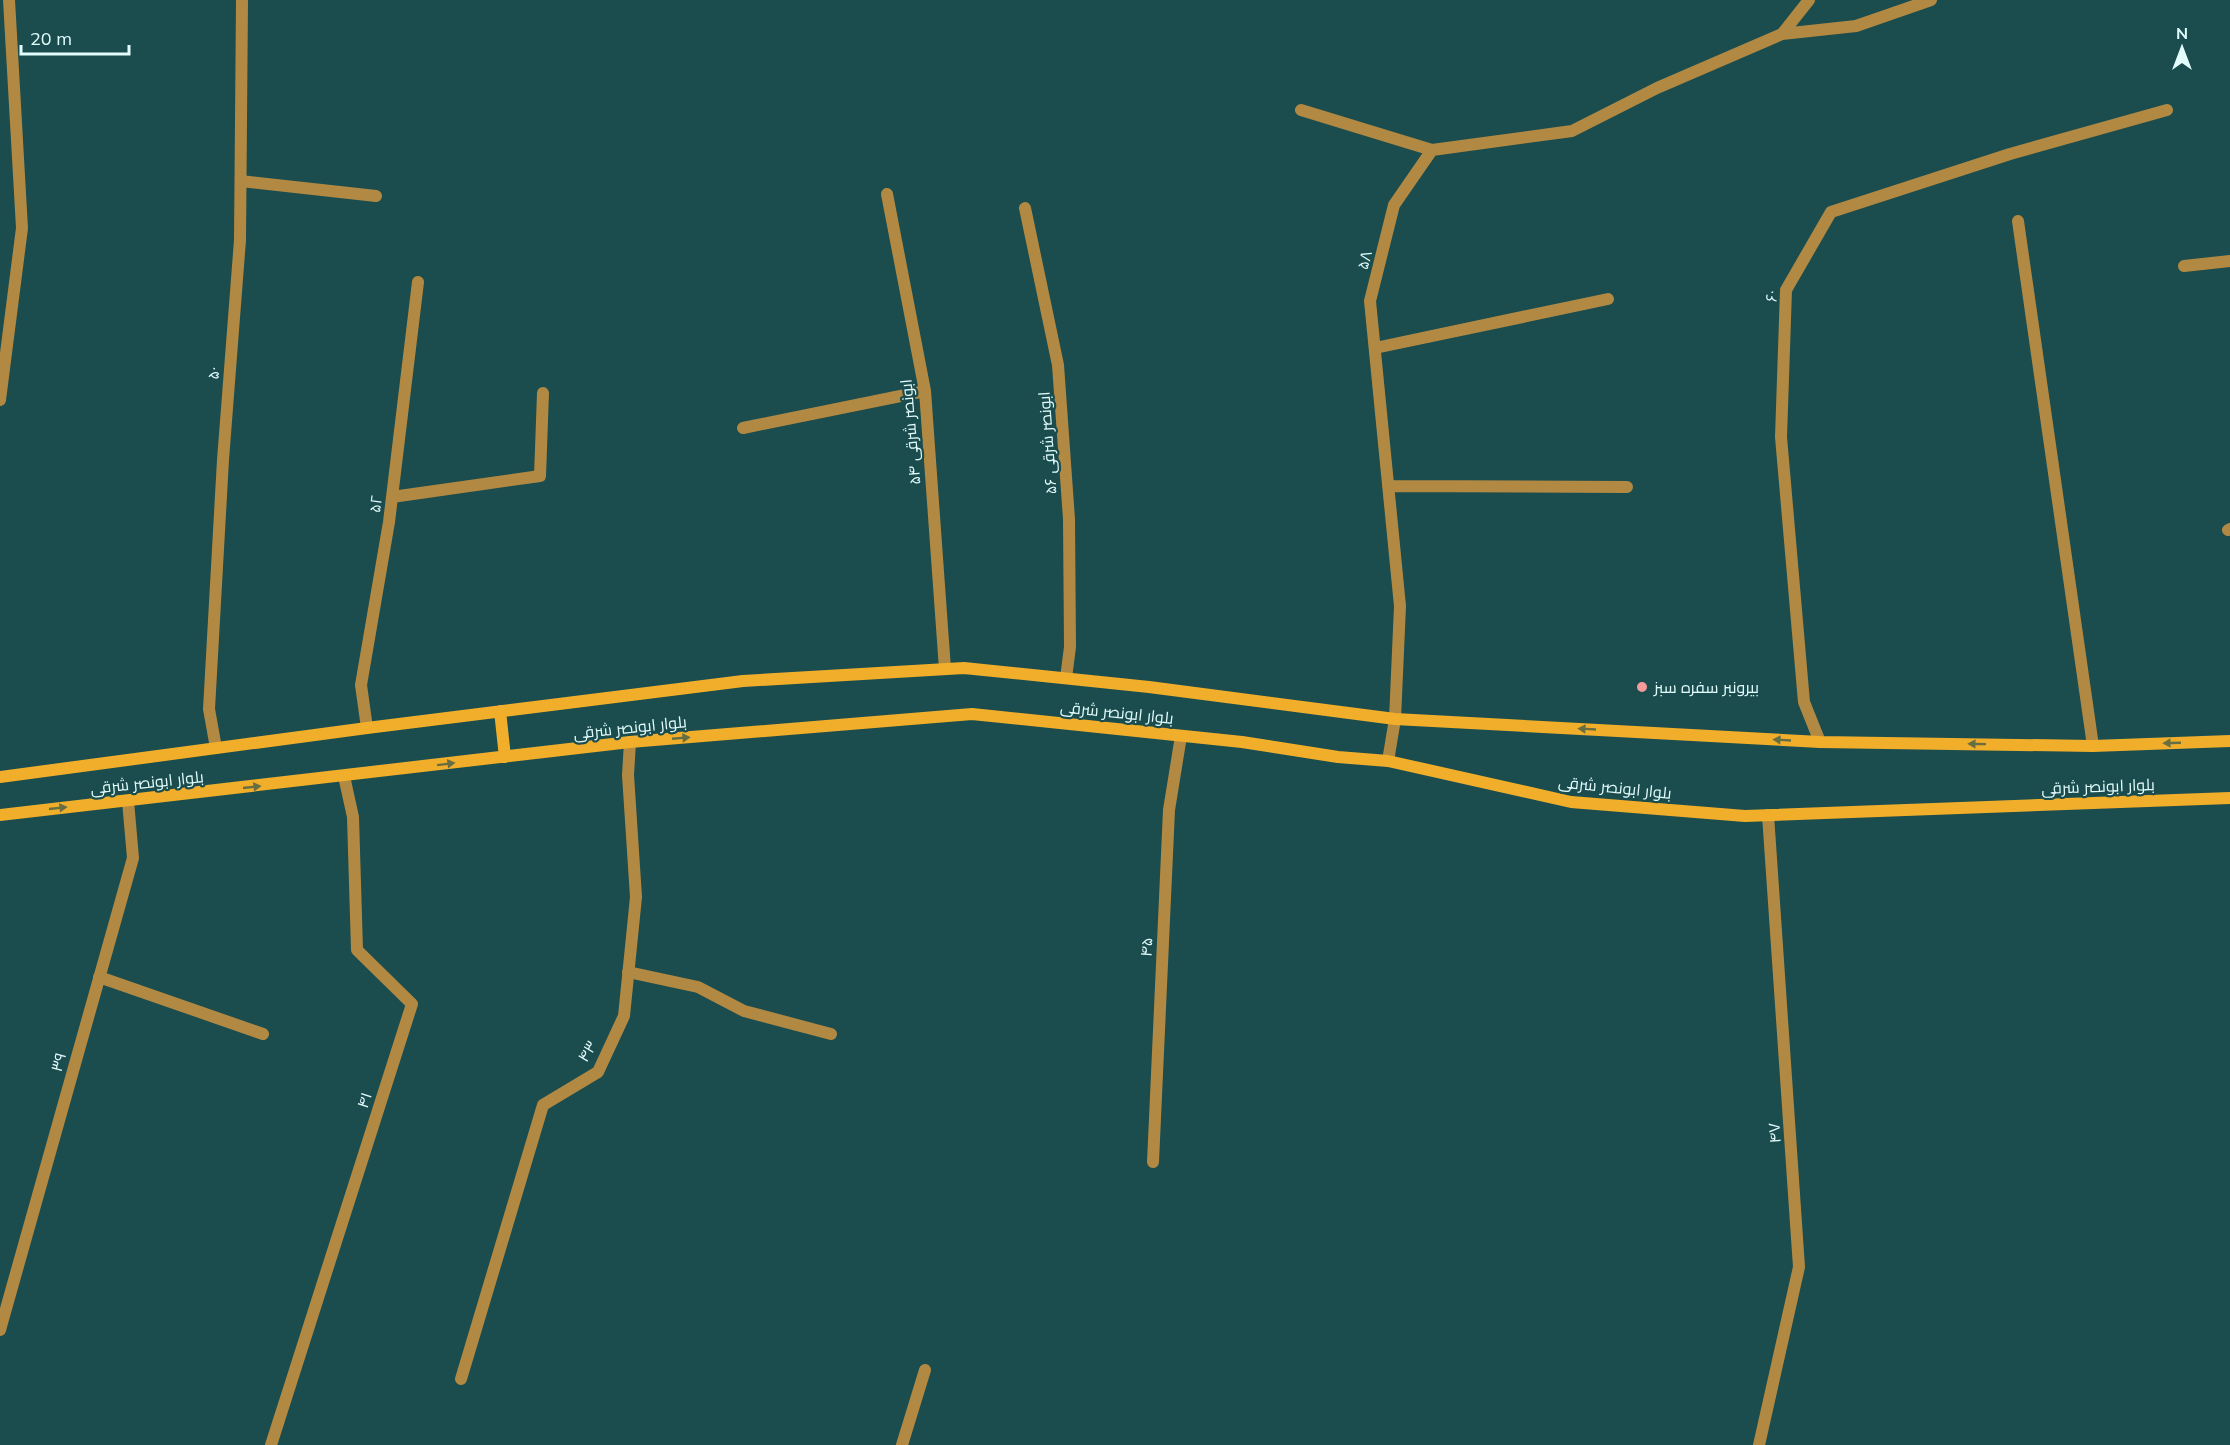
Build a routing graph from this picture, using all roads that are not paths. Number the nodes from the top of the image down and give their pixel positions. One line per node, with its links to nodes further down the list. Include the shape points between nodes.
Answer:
1 (9, 0): 21 (street, via 21,228)
2 (242, 0): 9 (street, ۵۰)
3 (1809, 0): 5 (street)
4 (1931, 0): 5 (street, via 1856,26)
5 (1782, 34): 8 (street, via 1657,88 1572,131)
6 (1301, 110): 8 (street)
7 (2167, 110): 34 (street, ۶۰, via 2010,154 1831,212 1786,290 1781,437 1804,702)
8 (1432, 150): 18 (street, ۵۸, via 1394,205 1370,301)
9 (241, 181): 11 (street); 36 (street, ۵۰, via 209,709)
10 (887, 194): 19 (street, ابونصر شرقی ۵۴)
11 (376, 196)
12 (1025, 208): 27 (street, ابونصر شرقی ۵۶, via 1058,365 1069,519 1070,647)
13 (2018, 221): 35 (street)
14 (2230, 261): 15 (street)
15 (2184, 266)
16 (418, 282): 25 (street, ۵۲)
17 (1608, 299): 18 (street)
18 (1375, 348): 23 (street, ۵۸)
19 (925, 391): 22 (street); 26 (street, ابونصر شرقی ۵۴)
20 (543, 393): 25 (street, via 540,476)
21 (0, 400)
22 (743, 428)
23 (1388, 486): 24 (street); 29 (street, ۵۸, via 1400,606)
24 (1627, 487)
25 (392, 497): 30 (street, ۵۲, via 362,685)
26 (945, 669): 27 (main road, بلوار ابونصر شرقی); 28 (main road, بلوار ابونصر شرقی, via 743,681)
27 (1066, 678): 29 (main road, بلوار ابونصر شرقی)
28 (500, 711): 30 (main road, بلوار ابونصر شرقی); 37 (main road)
29 (1395, 719): 34 (main road, بلوار ابونصر شرقی, one-way to 29); 38 (street, ۵۸)
30 (367, 728): 36 (main road, بلوار ابونصر شرقی)
31 (1181, 736): 33 (main road, بلوار ابونصر شرقی, one-way to 31, via 972,714); 38 (main road, بلوار ابونصر شرقی); 49 (street, ۴۵, via 1169,810)
32 (2230, 741): 35 (main road, بلوار ابونصر شرقی, one-way to 35)
33 (630, 742): 37 (main road, بلوار ابونصر شرقی); 45 (street, ۴۳, via 628,775 636,897)
34 (1820, 742): 35 (main road, بلوار ابونصر شرقی, one-way to 34)
35 (2093, 746)
36 (216, 748): 40 (main road, بلوار ابونصر شرقی)
37 (505, 757): 39 (main road, بلوار ابونصر شرقی, one-way to 37)
38 (1388, 761): 44 (main road, بلوار ابونصر شرقی, via 1571,802)
39 (344, 776): 42 (main road, بلوار ابونصر شرقی, one-way to 39); 53 (street, ۴۱, via 353,817 357,950 412,1004)
40 (0, 777)
41 (2230, 798): 44 (main road, بلوار ابونصر شرقی)
42 (128, 801): 43 (main road, بلوار ابونصر شرقی, one-way to 42); 46 (street, ۳۹, via 133,858)
43 (0, 815)
44 (1768, 815): 55 (street, ۴۷, via 1800,1267)
45 (628, 972): 48 (street, via 698,987 744,1011); 52 (street, ۴۳, via 624,1016 598,1072 543,1105)
46 (99, 977): 47 (street); 50 (street, ۳۹)
47 (263, 1034)
48 (831, 1034)
49 (1153, 1162)
50 (0, 1330)
51 (925, 1370): 54 (street)
52 (461, 1379)
53 (271, 1445)
54 (902, 1445)
55 (1759, 1445)

